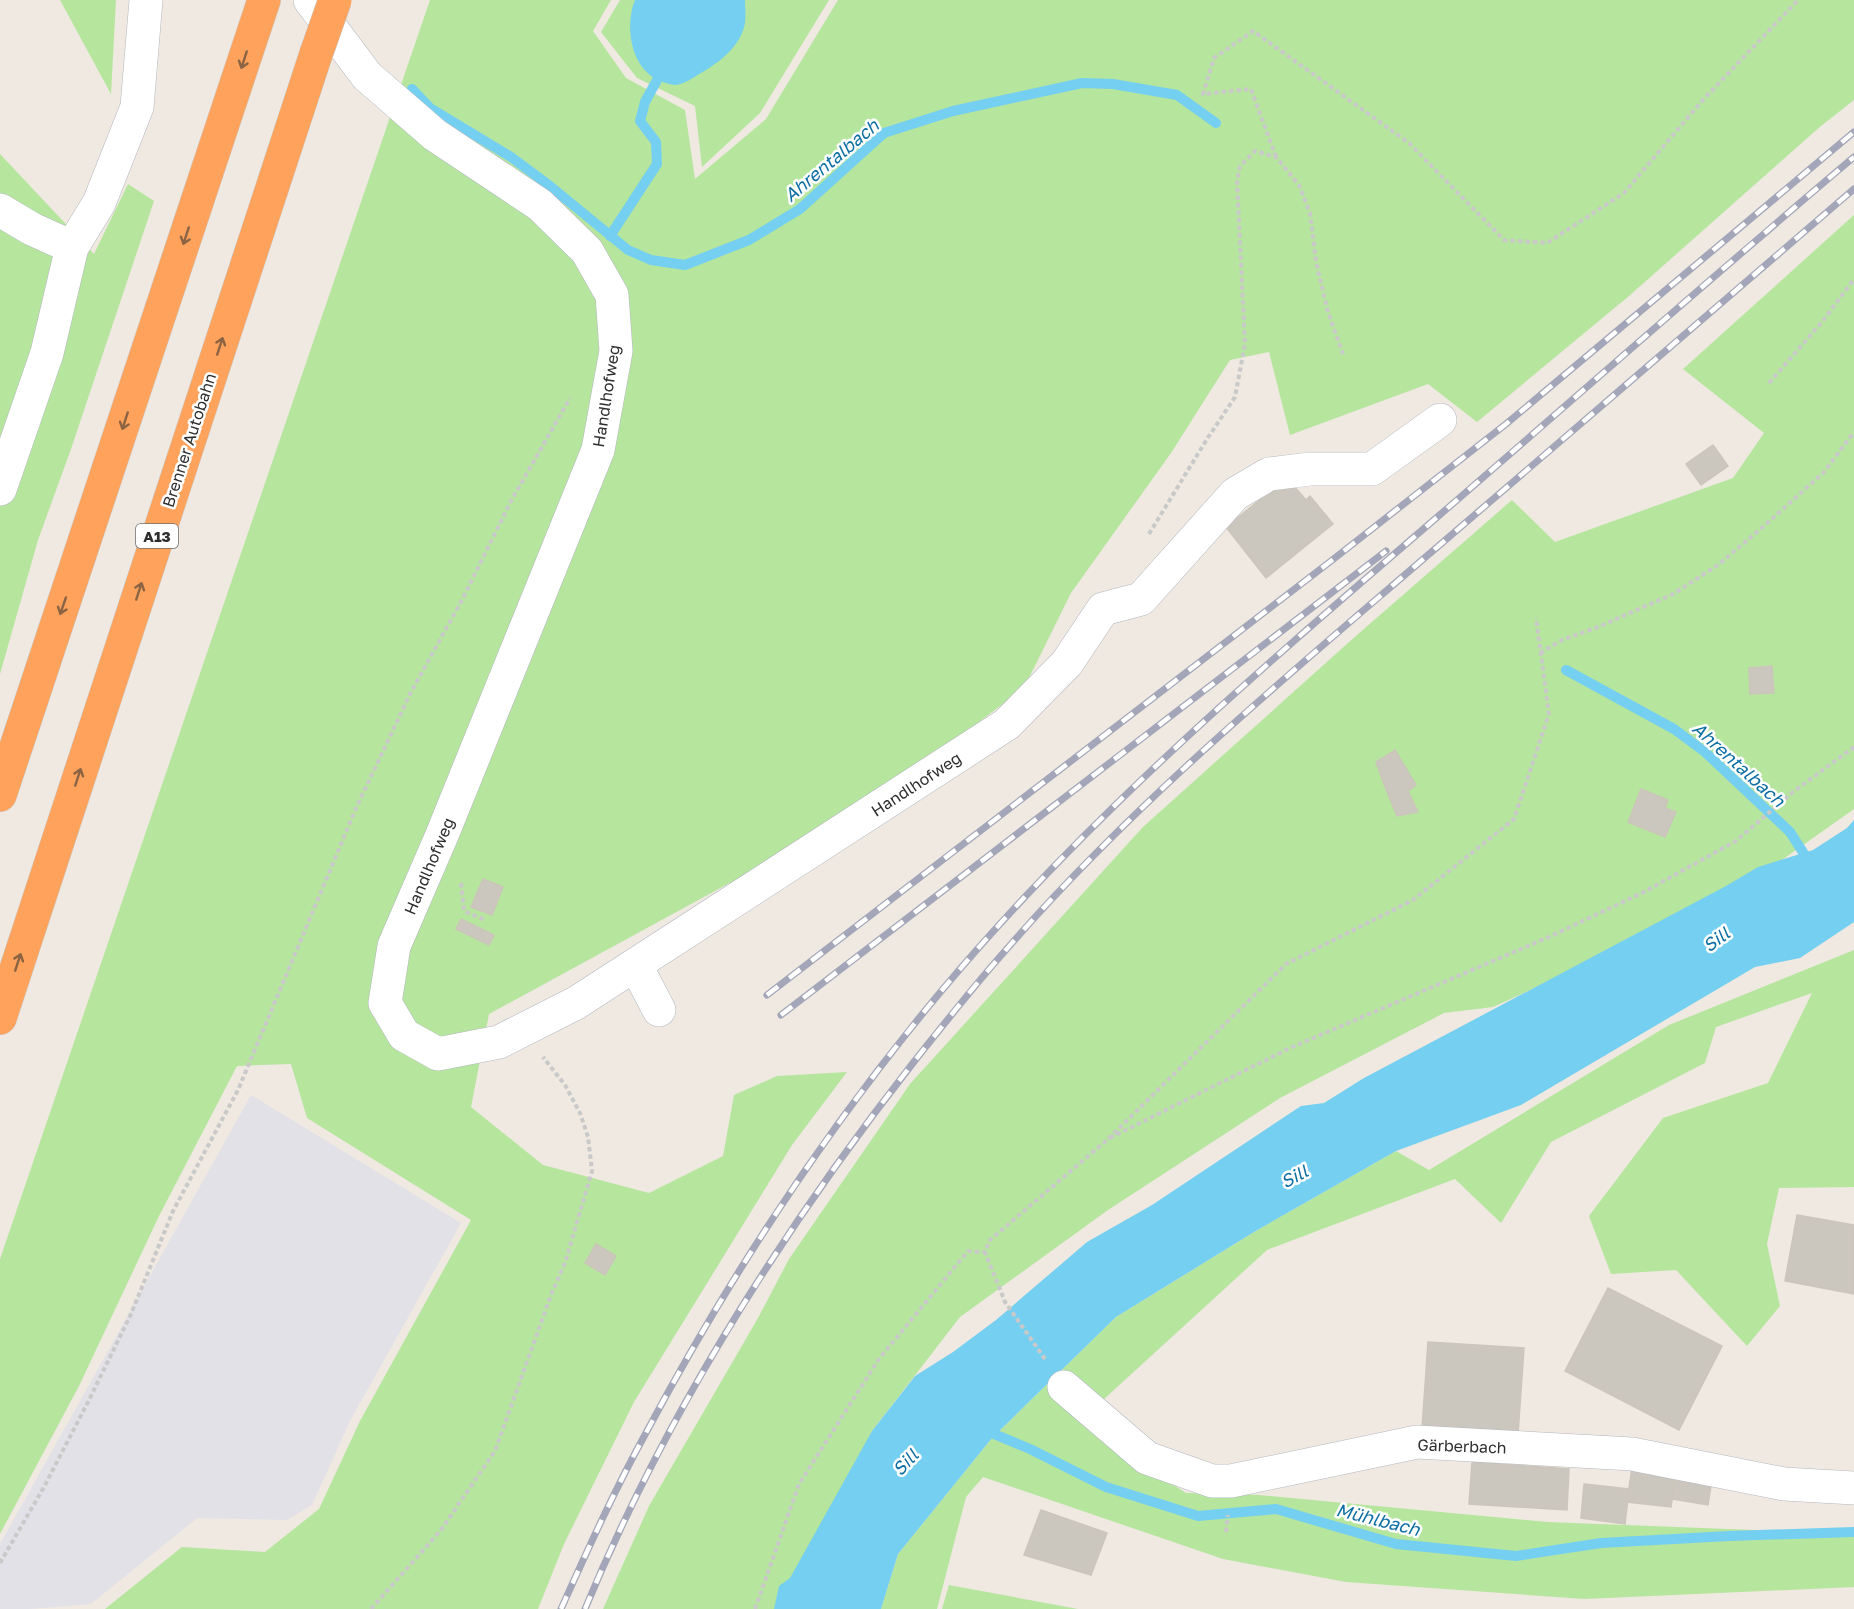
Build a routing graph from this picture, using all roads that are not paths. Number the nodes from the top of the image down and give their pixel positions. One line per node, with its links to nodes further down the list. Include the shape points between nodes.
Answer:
1 (146, 0): 6 (street, via 137,107 99,203)
2 (310, 0): 10 (street, Handlhofweg, via 367,76 435,135 540,205 587,251 612,295 616,351 598,450 394,946 385,1003 404,1035 438,1054 499,1042 576,1003)
3 (335, 0): 12 (highway, Brenner Autobahn / A13, one-way to 3, bridge)
4 (263, 2): 9 (highway, one-way to 9)
5 (0, 210): 6 (street)
6 (72, 247): 8 (street, via 47,353)
7 (1440, 420): 10 (street, Handlhofweg, via 1372,469 1310,469 1269,474 1235,494 1141,599 1103,609 1067,663 1007,724)
8 (0, 489)
9 (0, 795)
10 (636, 966): 11 (street)
11 (659, 1010)
12 (0, 1018)
13 (1064, 1387): 14 (street, Gärberbach, via 1147,1458 1212,1481 1231,1481 1417,1442 1632,1454 1784,1484)
14 (1854, 1488)

